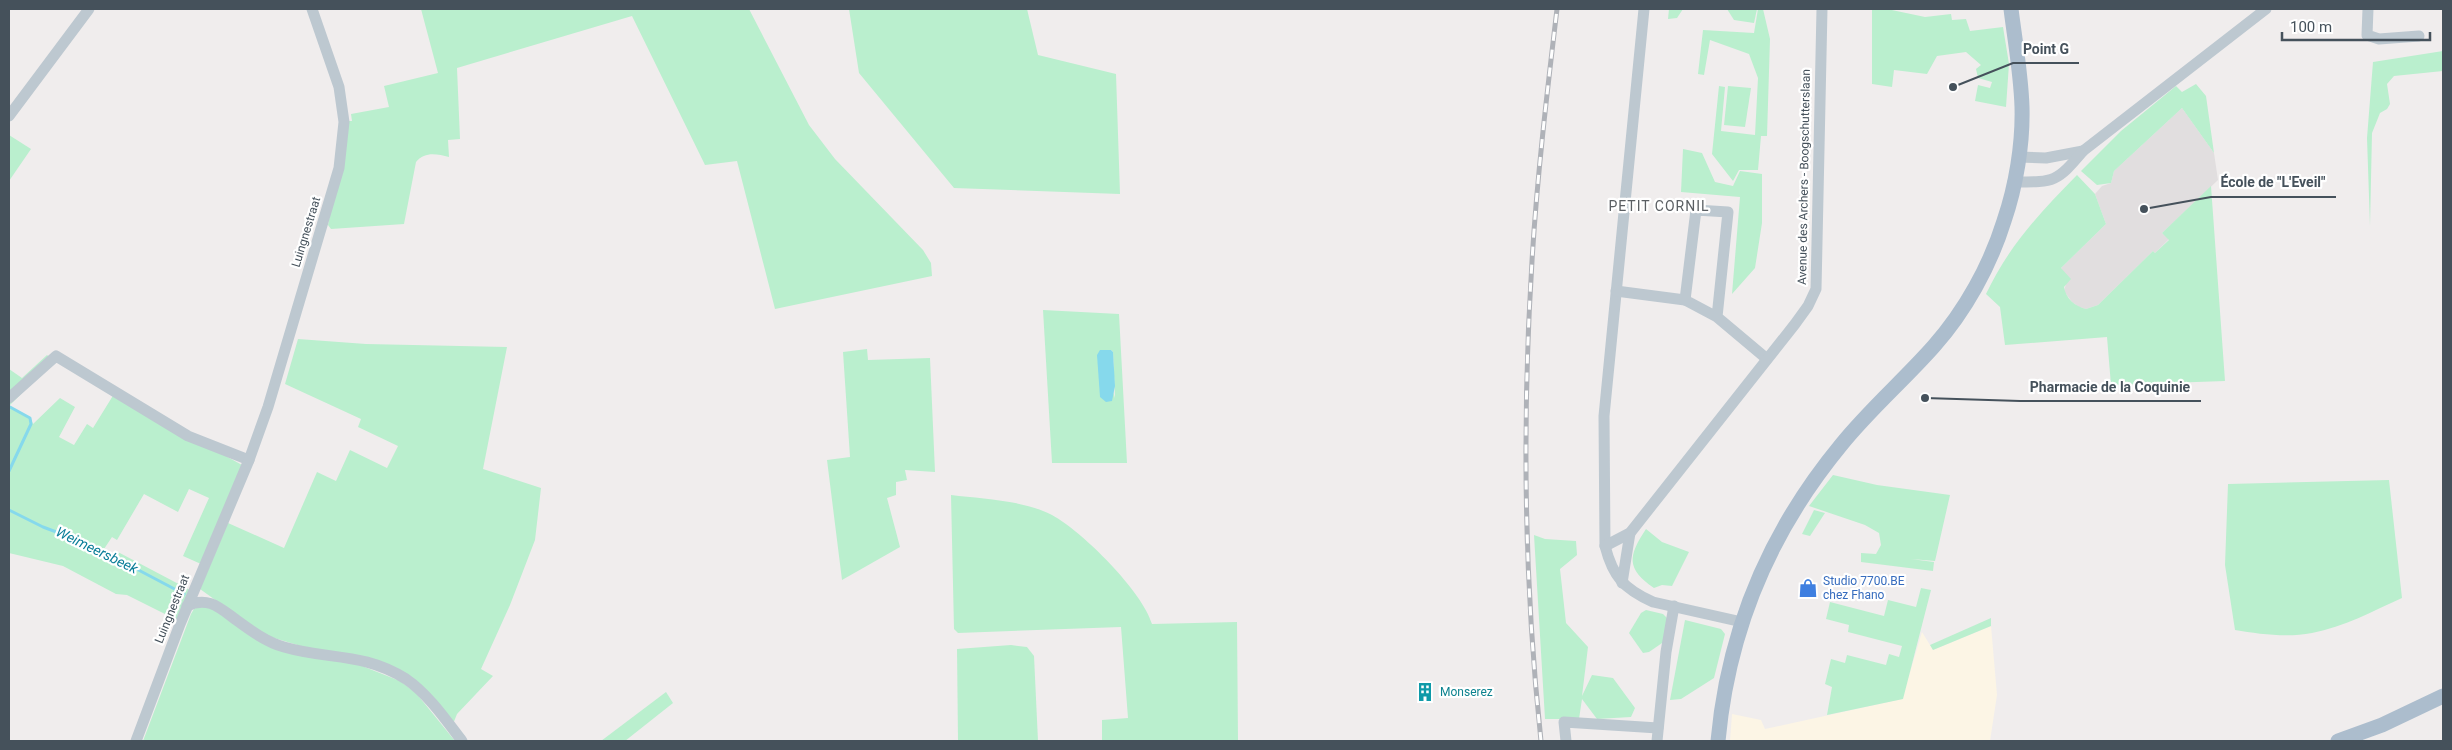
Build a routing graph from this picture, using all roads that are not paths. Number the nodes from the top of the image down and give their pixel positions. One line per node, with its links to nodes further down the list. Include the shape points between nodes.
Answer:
1 (89, 9): 9 (street)
2 (312, 9): 18 (street, Luingnestraat, via 339,87 344,122 342,155 291,335)
3 (1644, 9): 13 (street)
4 (1822, 9): 16 (street, Avenue des Archers - Boogschutterslaan, via 1816,288 1808,306)
5 (2011, 9): 11 (main road, via 2022,106)
6 (2266, 9): 10 (street)
7 (2368, 9): 8 (street, via 2367,35 2379,39)
8 (2419, 36)
9 (9, 116)
10 (2083, 151): 11 (street, via 2046,158); 12 (street, via 2055,180)
11 (2018, 157): 12 (main road)
12 (2013, 182): 24 (main road, via 2004,221 1971,295 1935,346 1842,444 1811,484 1764,565)
13 (1616, 291): 14 (street); 20 (street, via 1604,416)
14 (1685, 300): 15 (street); 15 (street, via 1696,210 1728,212)
15 (1717, 317): 16 (street)
16 (1767, 359): 19 (street, Avenue des Archers - Boogschutterslaan)
17 (9, 398): 18 (street, via 56,356 188,436)
18 (249, 460): 22 (street, Luingnestraat)
19 (1630, 533): 20 (street, Avenue des Archers - Boogschutterslaan); 21 (street, Avenue des Archers - Boogschutterslaan)
20 (1605, 546): 21 (street, via 1609,562)
21 (1622, 583): 23 (street, via 1640,596)
22 (188, 606): 27 (street, Luingnestraat); 28 (street, via 195,602 208,602 268,641 283,647 343,656 386,669 416,686)
23 (1674, 606): 24 (street); 26 (street)
24 (1742, 622): 31 (main road, via 1726,678)
25 (2443, 696): 32 (main road, via 2382,725)
26 (1658, 728): 29 (street, via 1564,722); 30 (street)
27 (136, 741)
28 (462, 741)
29 (1566, 741)
30 (1657, 741)
31 (1718, 741)
32 (2338, 741)

